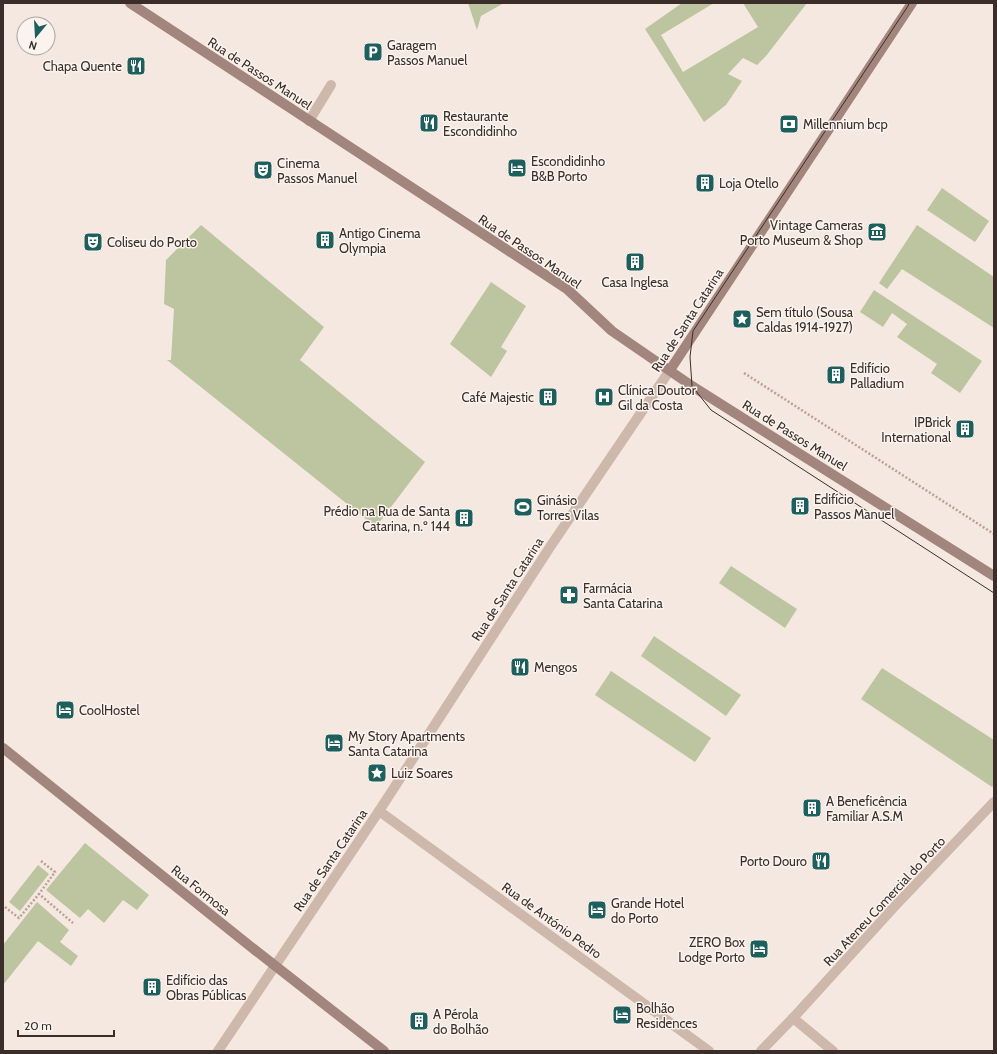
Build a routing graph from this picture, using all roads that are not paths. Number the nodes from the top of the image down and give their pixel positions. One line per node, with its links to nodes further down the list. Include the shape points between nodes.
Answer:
1 (130, 3): 4 (street, Rua de Passos Manuel)
2 (912, 3): 5 (street, Rua de Santa Catarina)
3 (331, 85): 4 (street)
4 (309, 121): 5 (street, Rua de Passos Manuel, via 567,289 612,331)
5 (670, 370): 6 (street, Rua de Passos Manuel); 9 (street, Rua de Santa Catarina, via 550,547)
6 (994, 576)
7 (3, 748): 10 (street, Rua Formosa)
8 (994, 802): 11 (street, Rua Ateneu Comercial do Porto)
9 (379, 811): 10 (street, Rua de Santa Catarina); 14 (street, Rua de António Pedro)
10 (274, 965): 12 (street, Rua de Santa Catarina); 13 (street, Rua Formosa)
11 (793, 1018): 15 (street, Rua Ateneu Comercial do Porto); 16 (street)
12 (218, 1051)
13 (384, 1051)
14 (709, 1051)
15 (761, 1051)
16 (832, 1051)

